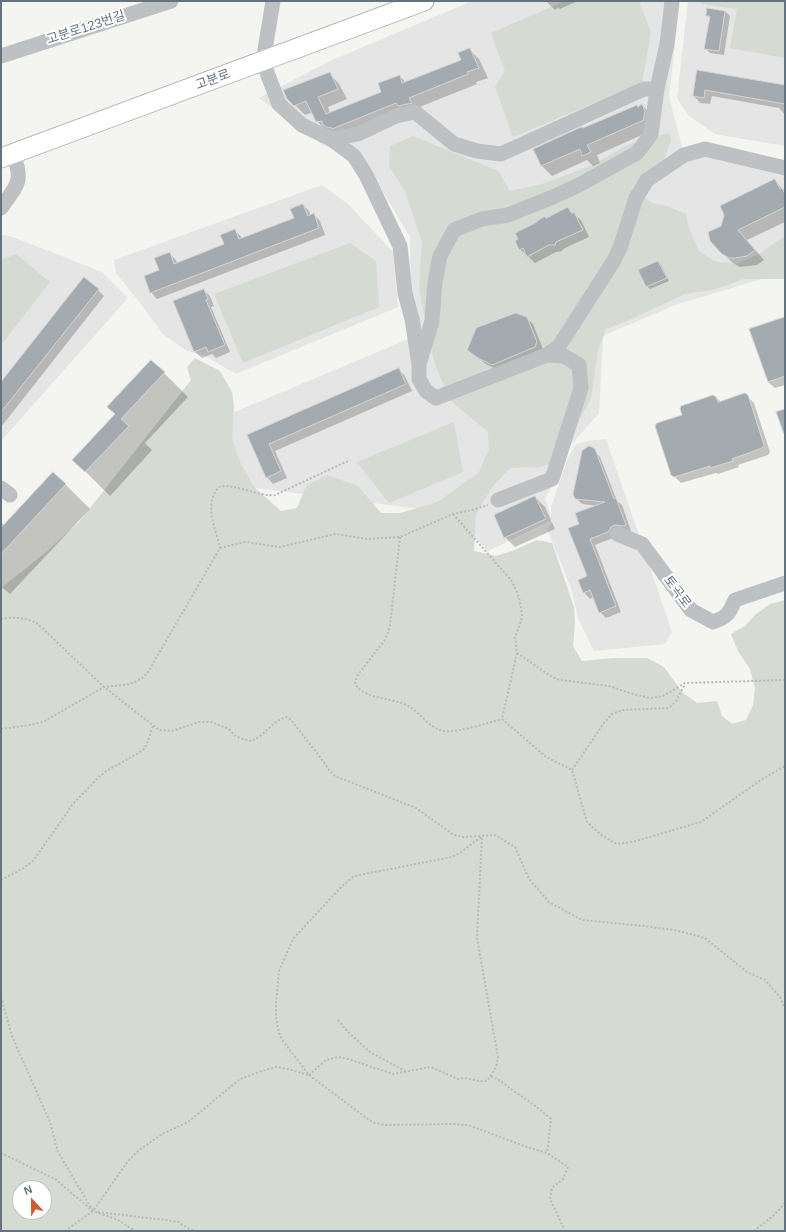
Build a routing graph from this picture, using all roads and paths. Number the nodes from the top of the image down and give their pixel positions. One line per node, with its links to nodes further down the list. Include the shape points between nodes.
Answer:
1 (171, 1): 5 (street, 고분로123번길)
2 (273, 1): 6 (street)
3 (424, 1): 6 (main road, 고분로)
4 (672, 1): 7 (street, via 667,44)
5 (1, 56)
6 (263, 62): 8 (street, via 279,104 302,125); 9 (main road, 고분로)
7 (656, 89): 8 (street, via 644,89 501,154 477,151 454,144 415,112 396,116 358,134); 13 (street, via 650,134 637,153 553,197 508,215 482,219 454,230 440,256 432,321)
8 (332, 139): 13 (street, via 354,156 366,175 400,246 405,293)
9 (7, 156): 11 (street, via 18,168 18,184)
10 (785, 168): 12 (street, via 705,149 684,155 647,180 636,198 613,262 559,346)
11 (1, 208)
12 (547, 355): 13 (street, via 436,398 426,391 419,379); 15 (street, via 564,356 580,365 581,388 552,479)
13 (419, 364)
14 (350, 460): 19 (path, via 275,495 264,495 228,486 219,487 213,495 211,504)
15 (498, 500): 16 (path, via 477,509)
16 (453, 514): 18 (path); 22 (path, via 515,586 522,616 515,637)
17 (617, 534): 20 (street, 토곡로, via 642,544 691,610 713,622 729,614 736,600)
18 (400, 537): 19 (path, via 368,539 335,534 280,547 245,542); 26 (path, via 390,625 387,635 357,676 354,683 356,687 360,691 406,704 430,725 443,731 456,731)
19 (220, 548): 25 (path, via 148,672 133,683)
20 (785, 583)
21 (1, 619): 25 (path, via 26,619 38,624)
22 (517, 653): 24 (path, via 560,680 609,686 651,698 663,696); 26 (path)
23 (785, 680): 24 (path)
24 (685, 683): 30 (path, via 676,701 669,708 622,710 612,714)
25 (104, 687): 27 (path); 28 (path, via 43,722)
26 (502, 719): 30 (path, via 546,757)
27 (152, 726): 31 (path, via 167,731 199,722 211,722 229,728 234,735 251,741 287,717 335,776 416,808 454,835); 32 (path, via 144,749 98,778 73,804 33,862)
28 (1, 729)
29 (785, 766): 30 (path, via 766,776 701,822 617,844 587,822)
30 (572, 770)
31 (482, 836): 34 (path, via 495,835 515,847 529,879 549,902 582,920 674,930 705,938 747,972 765,980 780,997); 37 (path, via 452,857 353,877 293,939 279,971 276,1018 283,1041); 38 (path, via 477,938 498,1057)
32 (1, 880)
33 (1, 998): 42 (path, via 12,1036 50,1122 58,1152)
34 (785, 1008)
35 (338, 1020): 36 (path, via 370,1052)
36 (406, 1072): 37 (path, via 392,1074 338,1057 326,1060); 38 (path, via 431,1067 458,1079 487,1081)
37 (309, 1075): 40 (path, via 375,1123 468,1125); 42 (path, via 277,1067 240,1079 188,1122 162,1134 133,1156)
38 (491, 1076): 40 (path, via 540,1108 551,1119)
39 (1, 1153): 42 (path, via 55,1179)
40 (548, 1153): 46 (path, via 568,1167 563,1179 552,1188 550,1200)
41 (785, 1203): 47 (path)
42 (93, 1211): 43 (path); 44 (path, via 118,1220); 45 (path, via 178,1222)
43 (65, 1231)
44 (135, 1231)
45 (196, 1231)
46 (565, 1231)
47 (754, 1231)

